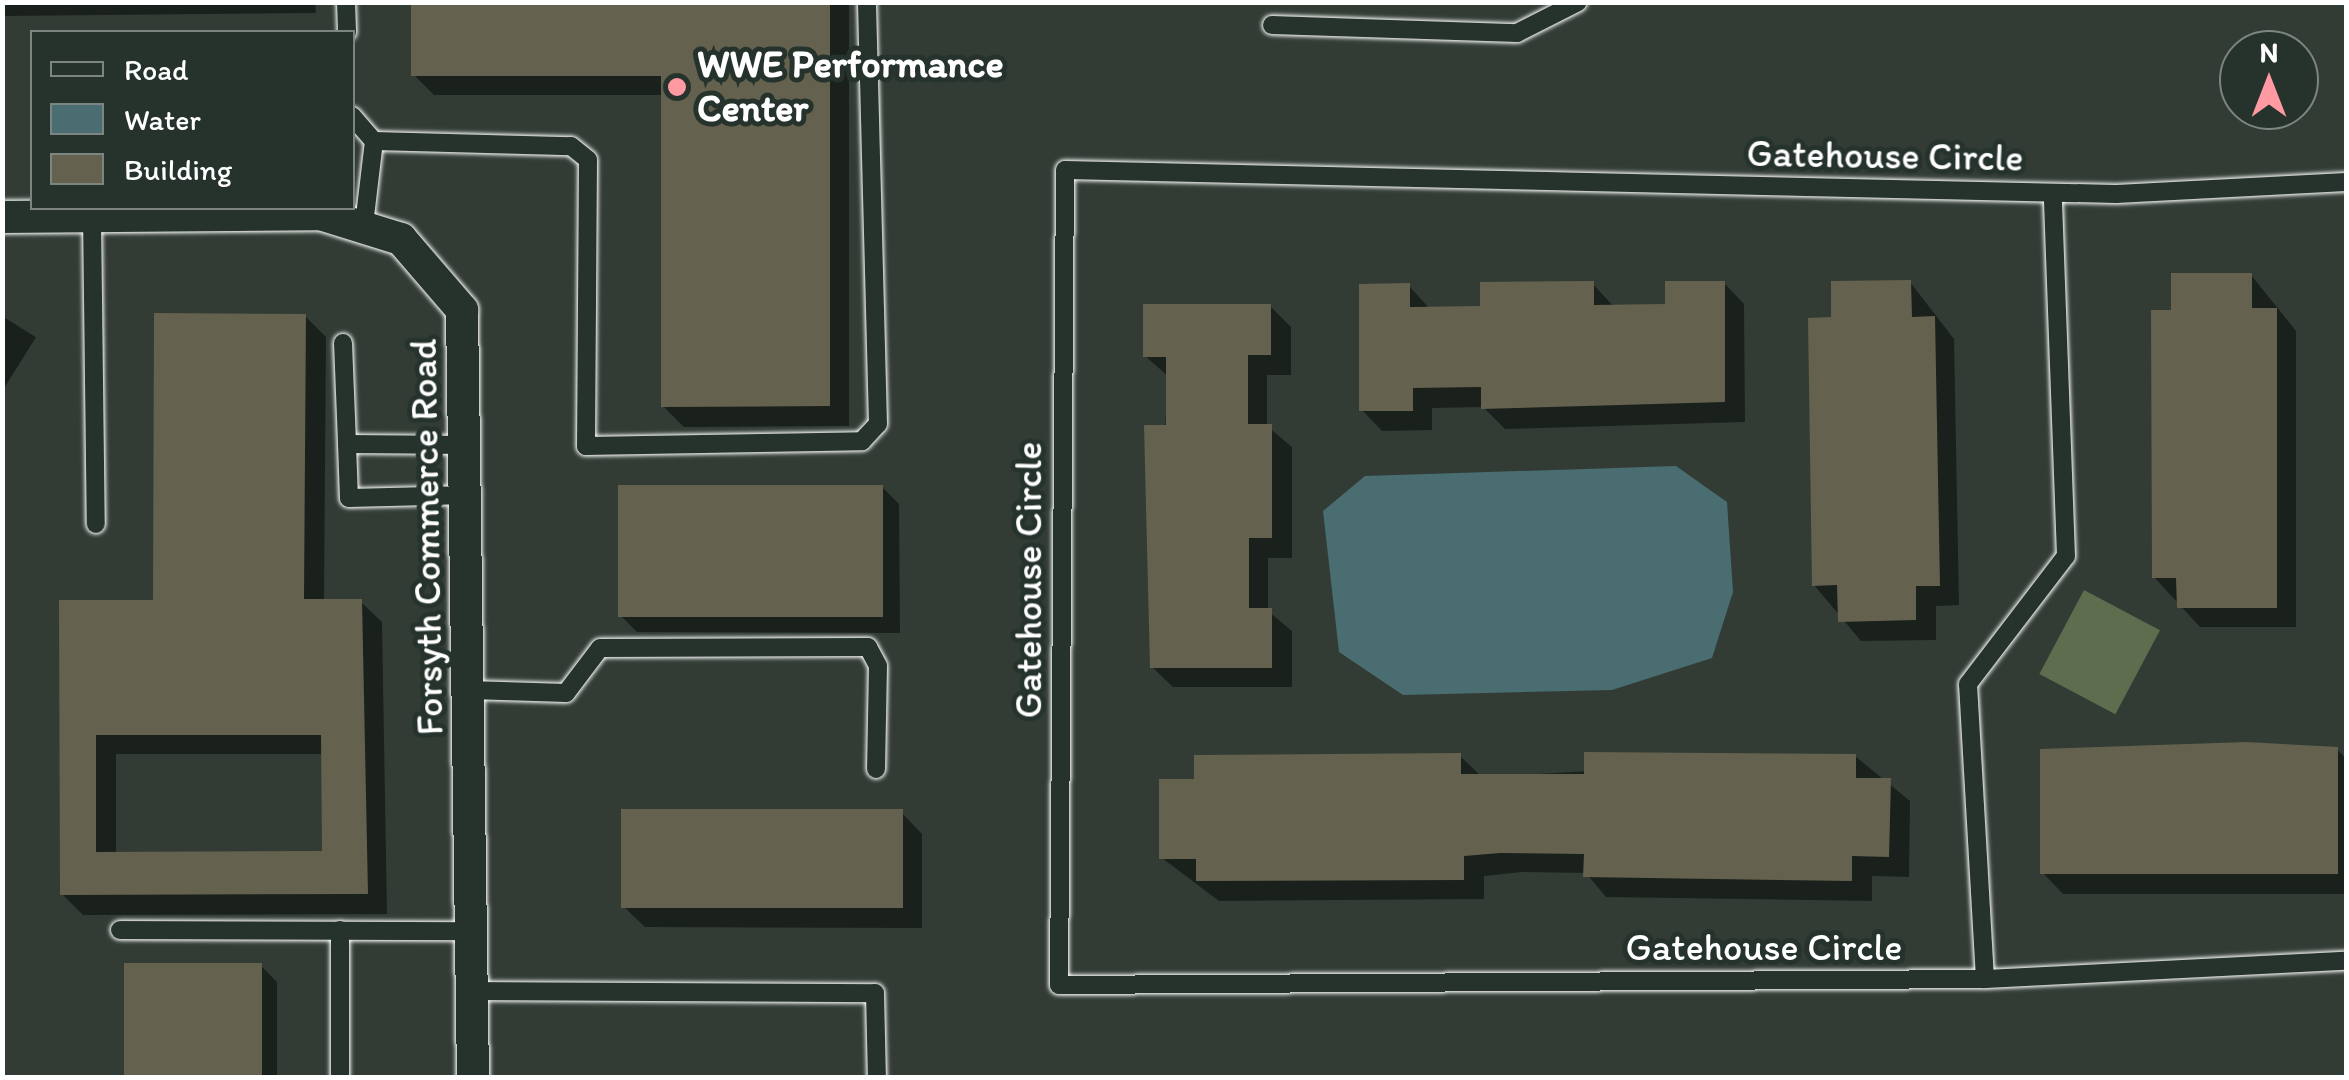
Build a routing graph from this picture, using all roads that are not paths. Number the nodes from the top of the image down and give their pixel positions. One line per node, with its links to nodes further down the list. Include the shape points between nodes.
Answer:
1 (346, 2): 5 (lane)
2 (867, 2): 7 (lane, via 878,424 862,441 586,446 588,160 571,146)
3 (1578, 2): 4 (lane, via 1517,33)
4 (1272, 25)
5 (347, 30)
6 (355, 120): 7 (lane)
7 (374, 142): 12 (lane)
8 (2346, 182): 9 (lane, Gatehouse Circle)
9 (2053, 193): 24 (lane, via 2066,556 1968,684); 24 (lane, Gatehouse Circle, via 1065,170 1059,985)
10 (92, 216): 11 (street, Forsyth Commerce Road); 12 (street, Forsyth Commerce Road, via 320,214); 17 (lane)
11 (2, 217)
12 (364, 226): 15 (street, Forsyth Commerce Road, via 401,239 462,310)
13 (343, 343): 14 (lane)
14 (347, 444): 15 (lane); 16 (lane, via 349,498)
15 (469, 445): 16 (street, Forsyth Commerce Road)
16 (469, 495): 18 (street, Forsyth Commerce Road)
17 (96, 524)
18 (470, 690): 19 (lane, via 566,693 600,648 868,647 878,666); 22 (street, Forsyth Commerce Road)
19 (876, 769)
20 (120, 930): 21 (lane)
21 (340, 930): 22 (lane); 26 (lane)
22 (472, 931): 25 (street, Forsyth Commerce Road)
23 (2346, 961): 24 (lane, Gatehouse Circle)
24 (1985, 979)
25 (472, 991): 27 (street, Forsyth Commerce Road); 28 (lane, via 875,992)
26 (340, 1078)
27 (473, 1078)
28 (877, 1078)

